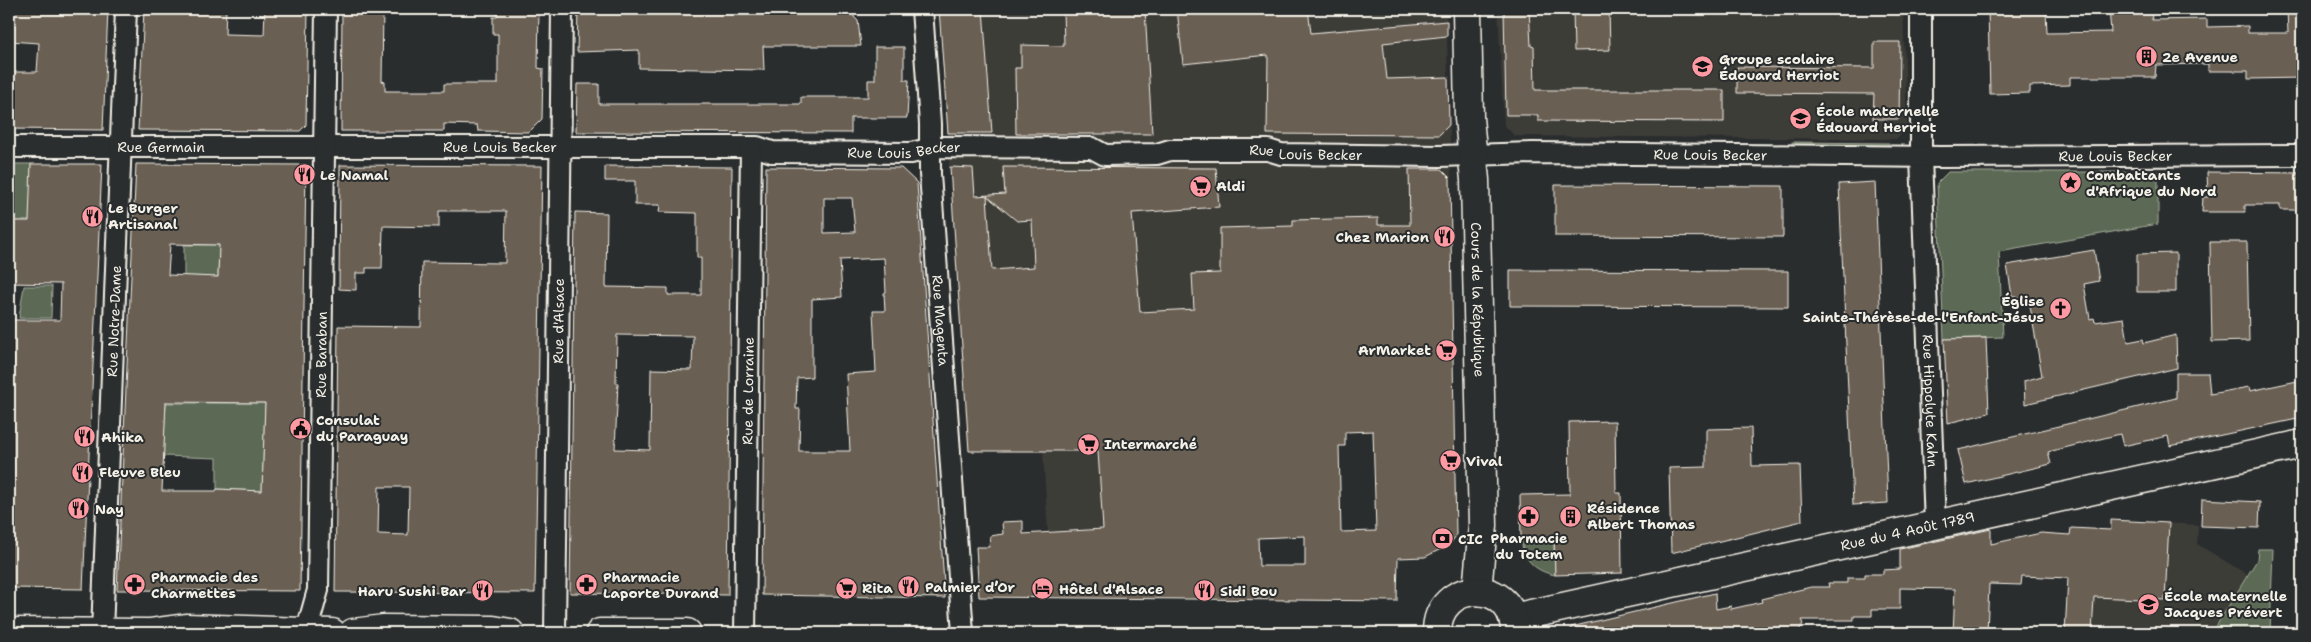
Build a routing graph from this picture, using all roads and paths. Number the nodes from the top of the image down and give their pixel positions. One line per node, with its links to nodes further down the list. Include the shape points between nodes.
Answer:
1 (126, 9): 7 (street, Rue Notre-Dame)
2 (326, 9): 12 (street, Rue Baraban)
3 (562, 9): 9 (street, Rue d'Alsace)
4 (922, 9): 11 (street, Rue Magenta)
5 (1467, 9): 13 (main road, Cours de la République, via 1469,118)
6 (1921, 9): 15 (street, Rue Hippolyte Kahn)
7 (120, 146): 8 (street, Rue Germain); 12 (street, Rue Germain); 22 (street, Rue Notre-Dame)
8 (9, 147)
9 (559, 147): 10 (street, Rue Louis Becker); 12 (street, Rue Louis Becker); 26 (street, Rue d'Alsace)
10 (751, 147): 11 (street, Rue Louis Becker, via 772,152 912,153); 29 (street, Rue de Lorraine)
11 (930, 149): 13 (street, Rue Louis Becker, via 1092,148 1105,155 1157,154 1170,150 1268,150 1281,154); 30 (street, Rue Magenta)
12 (320, 152): 19 (street, Rue Baraban, via 318,590)
13 (1473, 154): 15 (street, Rue Louis Becker); 18 (main road, Cours de la République, via 1482,525)
14 (2302, 155): 15 (street, Rue Louis Becker)
15 (1921, 157): 17 (street, Rue Hippolyte Kahn)
16 (2302, 444): 17 (main road, Rue du 4 Août 1789)
17 (1935, 525): 20 (main road, Rue du 4 Août 1789)
18 (1477, 591): 20 (main road, via 1495,596 1509,609); 31 (main road, via 1460,594 1447,604 1439,618)
19 (308, 626): 22 (main road, via 267,632 242,628 186,628 149,633); 23 (main road)
20 (1514, 626)
21 (9, 632): 22 (main road)
22 (102, 633)
23 (332, 633)
24 (353, 633): 25 (main road, via 384,629)
25 (510, 633)
26 (555, 633)
27 (600, 633): 28 (main road)
28 (687, 633)
29 (745, 633)
30 (963, 633)
31 (1437, 633)

